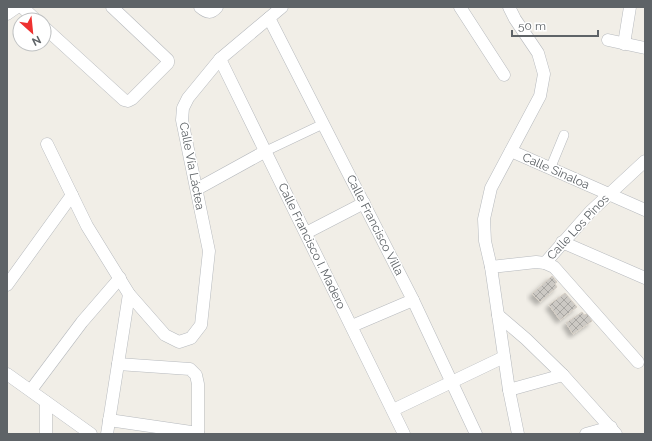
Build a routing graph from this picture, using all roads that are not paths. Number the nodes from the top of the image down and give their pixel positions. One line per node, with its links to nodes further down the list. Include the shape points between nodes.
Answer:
1 (17, 7): 9 (street)
2 (112, 7): 11 (street, via 168,60 168,63 128,101)
3 (200, 7): 4 (street, via 209,13)
4 (217, 7)
5 (282, 7): 10 (street, Calle Vía Láctea)
6 (460, 7): 16 (street)
7 (509, 7): 21 (street, via 538,53 544,74 540,96)
8 (630, 7): 13 (street)
9 (7, 14)
10 (269, 18): 15 (street, Calle Vía Láctea); 17 (street, Calle Francisco Villa)
11 (52, 34)
12 (608, 40): 13 (street)
13 (624, 44): 14 (street)
14 (645, 48)
15 (220, 59): 20 (street, Calle Francisco I. Madero); 24 (street, Calle Vía Láctea, via 188,98 183,108 182,120)
16 (504, 75)
17 (323, 124): 20 (street); 27 (street, Calle Francisco Villa)
18 (564, 135): 23 (street)
19 (47, 144): 26 (street)
20 (266, 151): 24 (street); 29 (street, Calle Francisco I. Madero)
21 (511, 151): 23 (street, Calle Sinaloa); 32 (street, via 491,188 484,219 485,241)
22 (645, 161): 25 (street, Calle Los Pinos)
23 (550, 169): 25 (street, Calle Sinaloa)
24 (197, 189): 36 (street, Calle Vía Láctea, via 209,251 201,325 191,338 179,342 165,335)
25 (609, 194): 28 (street, Calle Sinaloa); 30 (street, Calle Los Pinos)
26 (72, 195): 33 (street, via 87,226); 35 (street)
27 (364, 203): 29 (street); 37 (street, Calle Francisco Villa)
28 (645, 210)
29 (306, 233): 39 (street, Calle Francisco I. Madero)
30 (562, 242): 31 (street, Calle Los Pinos); 34 (street)
31 (545, 263): 32 (street); 41 (street, Calle Los Pinos, via 554,268)
32 (491, 267): 38 (street)
33 (120, 278): 36 (street); 46 (street, via 82,322)
34 (645, 278)
35 (7, 285)
36 (129, 294): 42 (street)
37 (413, 300): 39 (street); 45 (street, Calle Francisco Villa)
38 (498, 315): 40 (street); 44 (street)
39 (352, 326): 49 (street, Calle Francisco I. Madero)
40 (504, 357): 45 (street); 47 (street)
41 (638, 362)
42 (118, 364): 50 (street); 55 (street, via 190,369 196,375 198,384)
43 (7, 374): 46 (street)
44 (563, 375): 47 (street); 51 (street)
45 (450, 382): 49 (street); 57 (street, Calle Francisco Villa)
46 (31, 390): 48 (street)
47 (509, 390): 58 (street)
48 (46, 402): 52 (street); 53 (street)
49 (393, 410): 56 (street, Calle Francisco I. Madero)
50 (109, 420): 54 (street); 55 (street)
51 (614, 431): 59 (street)
52 (46, 434)
53 (91, 434)
54 (107, 434)
55 (198, 434)
56 (404, 434)
57 (476, 434)
58 (518, 434)
59 (586, 434)

